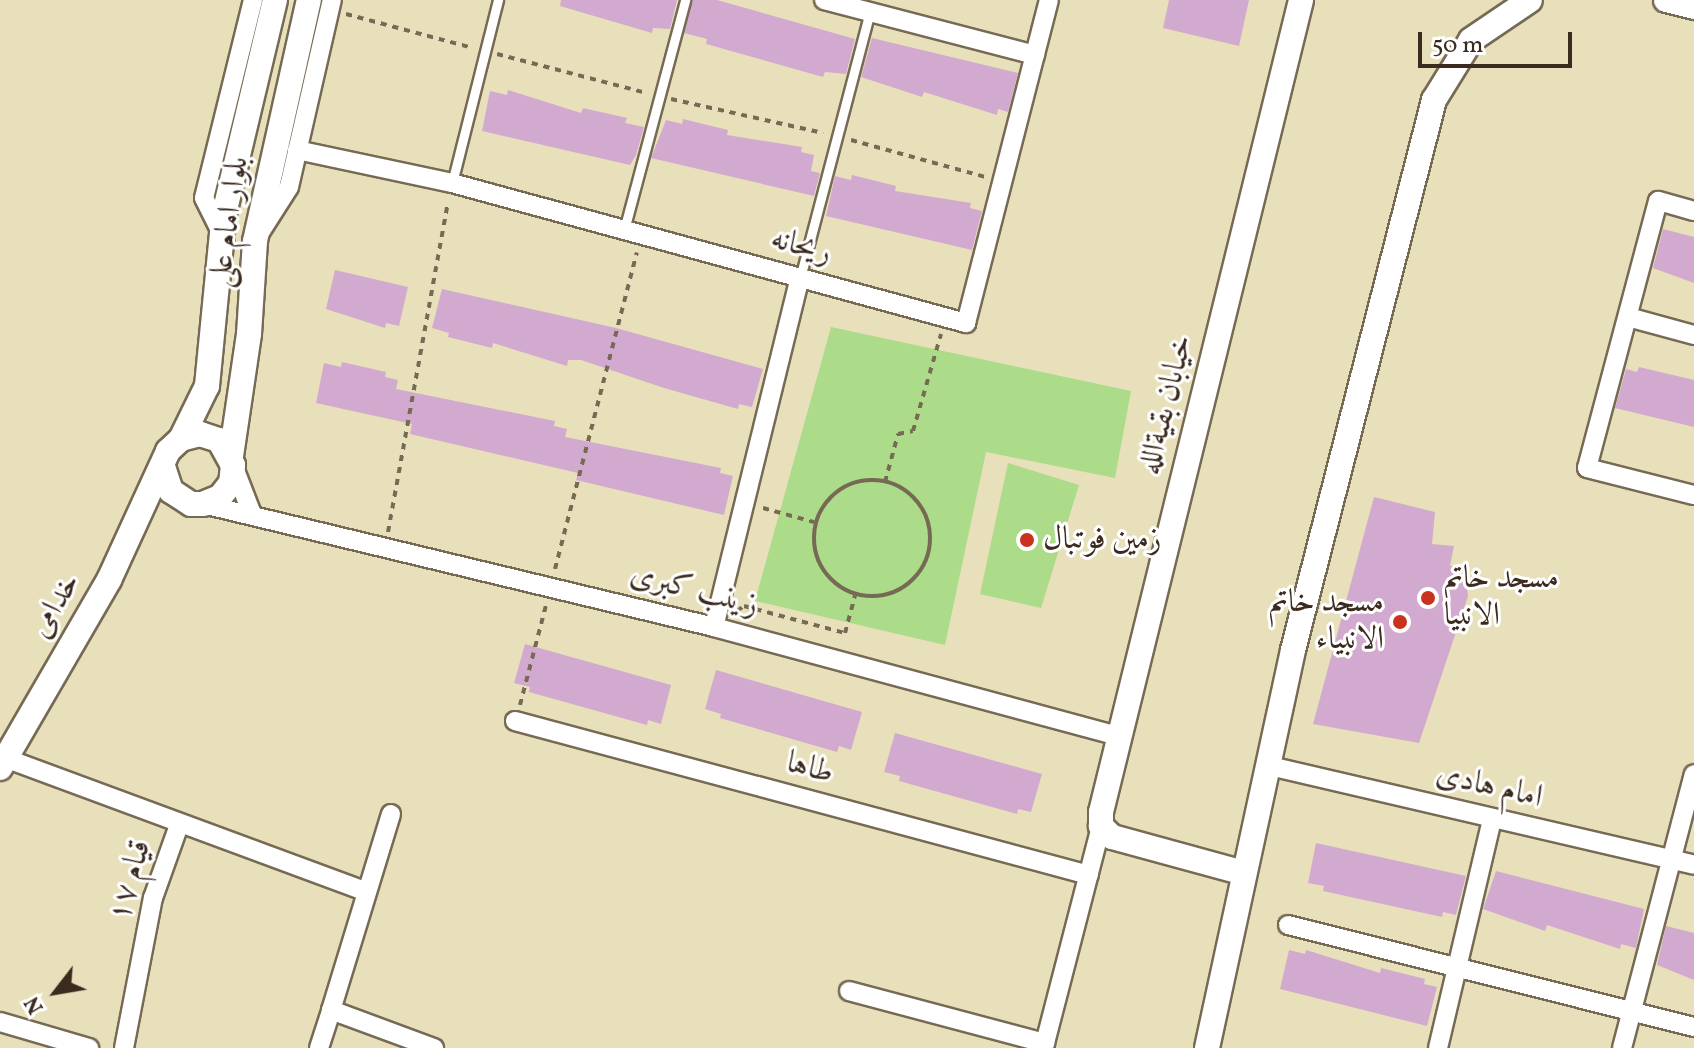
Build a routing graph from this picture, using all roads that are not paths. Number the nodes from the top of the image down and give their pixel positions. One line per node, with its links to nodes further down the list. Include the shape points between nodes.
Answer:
1 (253, 0): 19 (street, via 204,198)
2 (275, 0): 19 (street, بلوار امام علی)
3 (309, 0): 20 (street, بلوار امام علی)
4 (332, 0): 15 (street)
5 (498, 0): 16 (lane)
6 (685, 0): 18 (lane)
7 (824, 0): 13 (street)
8 (1049, 0): 14 (street)
9 (1301, 0): 33 (street, خیابان بقیةالله)
10 (1530, 0): 35 (street, via 1471,40 1434,100 1293,650)
11 (1666, 0): 12 (street)
12 (1694, 7)
13 (870, 12): 14 (street); 21 (lane)
14 (1035, 55): 21 (street, ریحانه, via 966,323)
15 (297, 150): 16 (street, ریحانه); 20 (street, via 289,187)
16 (452, 183): 18 (street, ریحانه)
17 (1694, 211): 22 (street, via 1658,201)
18 (633, 232): 21 (street, ریحانه)
19 (222, 234): 20 (street); 24 (street, بلوار امام علی, via 207,386)
20 (255, 241): 25 (street, بلوار امام علی)
21 (800, 278): 31 (street)
22 (1628, 317): 23 (street); 27 (street, via 1587,468)
23 (1694, 335)
24 (181, 439): 25 (street, via 210,437); 26 (street, via 168,451)
25 (232, 460): 28 (street, via 231,483 220,497); 29 (street)
26 (164, 469): 28 (street, via 171,491); 30 (street, خدامی)
27 (1694, 495)
28 (197, 504): 29 (street, زینب کبری); 30 (street)
29 (252, 514): 31 (street, زینب کبری)
30 (142, 518): 34 (street, خدامی)
31 (714, 627): 33 (street, زینب کبری)
32 (515, 721): 44 (street, طاها)
33 (1118, 736): 40 (street, خیابان بقیةالله)
34 (2, 763): 39 (street)
35 (1270, 766): 38 (street, امام هادی); 43 (street)
36 (1694, 774): 41 (street)
37 (391, 814): 45 (street)
38 (1492, 819): 41 (street, امام هادی); 47 (street)
39 (179, 825): 45 (street); 55 (street, قیام ۱۷, via 153,898)
40 (1101, 826): 43 (street, via 1112,837); 44 (street)
41 (1672, 859): 42 (street, امام هادی); 50 (street)
42 (1694, 865)
43 (1244, 873): 58 (street)
44 (1089, 875): 53 (street)
45 (364, 891): 49 (street)
46 (1288, 925): 47 (street)
47 (1458, 966): 50 (street); 59 (street)
48 (849, 991): 53 (street)
49 (331, 1010): 56 (street); 57 (street)
50 (1632, 1011): 52 (street); 60 (street)
51 (0, 1022): 54 (street)
52 (1694, 1027)
53 (1044, 1046)
54 (89, 1048)
55 (124, 1048)
56 (319, 1048)
57 (434, 1048)
58 (1207, 1048)
59 (1438, 1048)
60 (1622, 1048)

